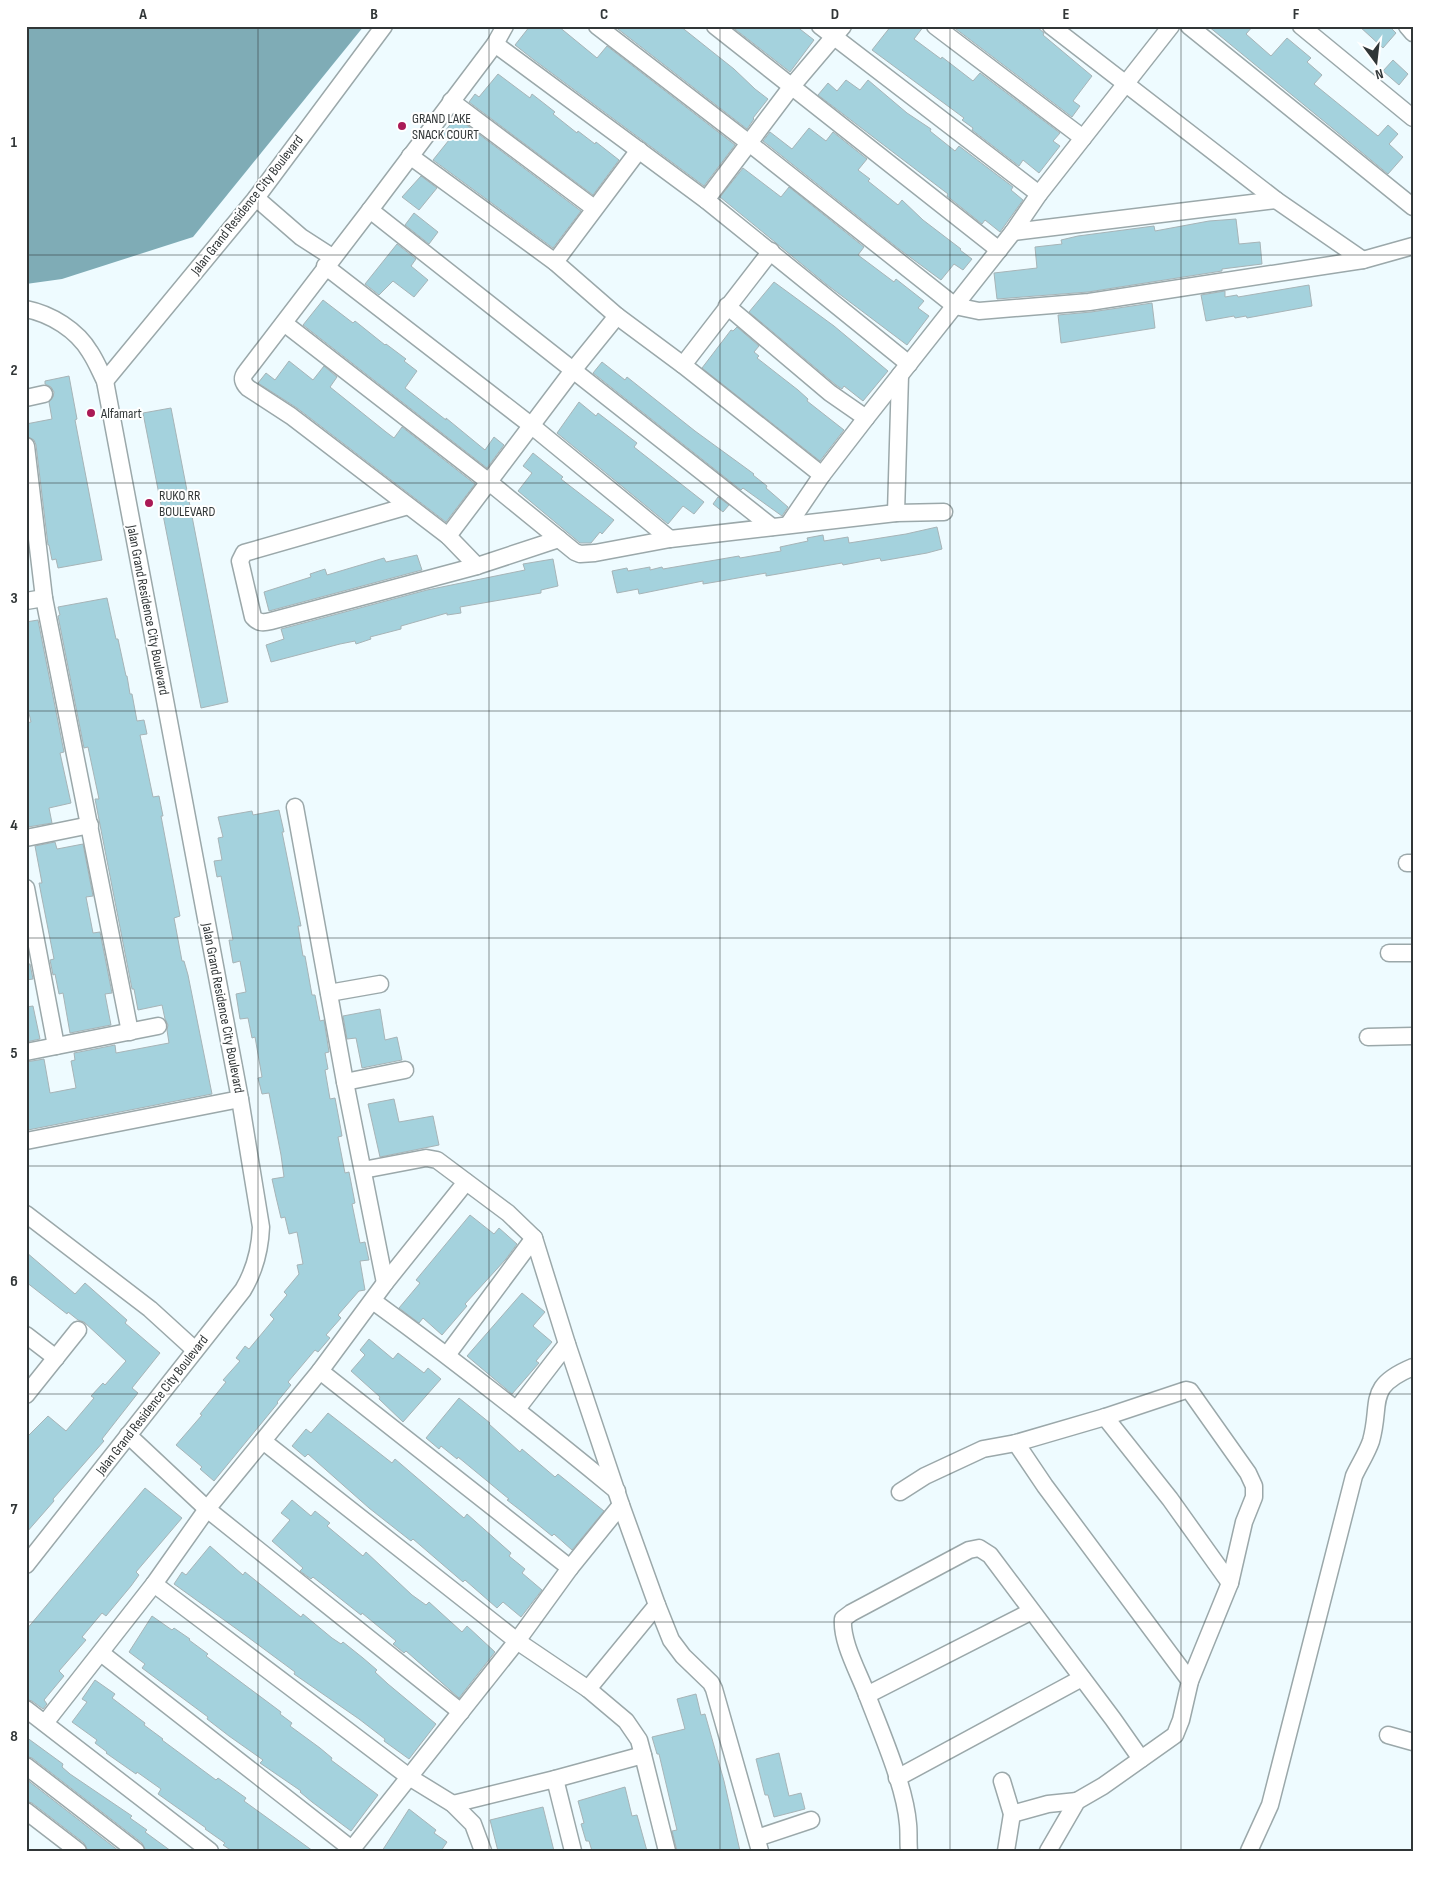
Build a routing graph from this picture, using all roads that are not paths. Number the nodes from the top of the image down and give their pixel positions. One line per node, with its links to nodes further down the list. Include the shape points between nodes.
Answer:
1 (384, 26): 24 (street, Jalan Grand Residence City Boulevard)
2 (505, 26): 14 (street)
3 (597, 26): 20 (street)
4 (715, 26): 16 (street)
5 (820, 26): 12 (street)
6 (935, 26): 19 (street)
7 (1051, 26): 15 (street)
8 (1171, 26): 15 (street)
9 (1189, 26): 27 (street)
10 (1301, 26): 18 (street)
11 (1408, 26): 13 (street)
12 (839, 32): 16 (street); 23 (street)
13 (1413, 33)
14 (495, 44): 17 (street); 21 (street)
15 (1127, 85): 19 (street); 26 (street)
16 (792, 86): 20 (street); 32 (street)
17 (451, 101): 22 (street); 28 (street)
18 (1413, 118)
19 (1082, 138): 23 (street)
20 (750, 143): 25 (street); 38 (street)
21 (640, 150): 25 (street); 28 (street)
22 (410, 156): 29 (street); 36 (street)
23 (1039, 194): 30 (street)
24 (256, 198): 35 (street); 45 (street, Jalan Grand Residence City Boulevard)
25 (706, 200): 33 (street)
26 (1276, 200): 30 (street); 34 (street)
27 (1413, 207)
28 (594, 208): 36 (street)
29 (370, 210): 35 (street); 43 (street)
30 (1013, 232): 32 (street)
31 (1413, 246): 34 (street)
32 (999, 250): 38 (street)
33 (771, 251): 37 (street); 44 (street)
34 (1363, 260): 38 (street, via 1089,302 979,311)
35 (329, 262): 41 (street); 49 (street)
36 (555, 262): 40 (street)
37 (727, 306): 42 (street); 48 (street, via 830,393)
38 (955, 306): 44 (street)
39 (26, 309): 45 (street, Jalan Grand Residence City Boulevard, via 56,320 73,333 89,350)
40 (617, 316): 42 (street); 43 (street)
41 (284, 323): 52 (street); 53 (street, via 243,376 244,384)
42 (683, 365): 51 (street)
43 (574, 369): 49 (street); 56 (street)
44 (904, 370): 48 (street); 55 (street)
45 (105, 380): 79 (street, Jalan Grand Residence City Boulevard)
46 (44, 394): 47 (street)
47 (26, 398)
48 (866, 418): 51 (street)
49 (532, 426): 52 (street); 59 (street)
50 (26, 446): 61 (street)
51 (822, 475): 56 (street)
52 (490, 482): 57 (street); 58 (street)
53 (408, 506): 57 (street); 60 (street, via 244,553 240,561 252,617 263,623)
54 (944, 512): 55 (street)
55 (896, 513): 56 (street)
56 (780, 526): 59 (street)
57 (448, 536): 60 (street)
58 (559, 538): 59 (street, via 580,554); 60 (street)
59 (670, 538)
60 (477, 566)
61 (44, 598): 62 (street); 64 (street)
62 (26, 602)
63 (295, 807): 70 (street)
64 (90, 825): 65 (street); 72 (street)
65 (26, 838)
66 (26, 888): 75 (street)
67 (1413, 953): 68 (street)
68 (1389, 954)
69 (380, 984): 70 (street)
70 (329, 993): 78 (street)
71 (158, 1026): 72 (street)
72 (130, 1032): 75 (street)
73 (1413, 1036): 74 (street)
74 (1368, 1037)
75 (56, 1046): 76 (street)
76 (26, 1052)
77 (405, 1070): 78 (street)
78 (345, 1082): 81 (street)
79 (240, 1099): 80 (street); 90 (street, Jalan Grand Residence City Boulevard, via 261,1227 260,1244 252,1275 244,1290)
80 (26, 1141)
81 (363, 1170): 82 (street, via 433,1158); 85 (street)
82 (466, 1182): 84 (street, via 508,1213); 85 (street)
83 (26, 1214): 90 (street, via 150,1309)
84 (534, 1238): 89 (street); 91 (street)
85 (386, 1283): 86 (street)
86 (373, 1301): 91 (street); 94 (street)
87 (78, 1330): 92 (street)
88 (26, 1335): 92 (street)
89 (567, 1344): 96 (street); 102 (street)
90 (195, 1350): 98 (street, Jalan Grand Residence City Boulevard)
91 (447, 1354): 96 (street)
92 (56, 1358): 95 (street)
93 (1413, 1367): 144 (street, via 1388,1380 1378,1393 1370,1442 1354,1476 1270,1805)
94 (320, 1371): 99 (street); 105 (street)
95 (26, 1395)
96 (517, 1409): 102 (street)
97 (1105, 1417): 100 (street); 106 (street, via 1170,1499); 106 (street, via 1180,1391 1190,1391 1254,1486 1254,1497 1244,1522)
98 (128, 1435): 103 (street); 104 (street, Jalan Grand Residence City Boulevard)
99 (263, 1441): 103 (street); 110 (street)
100 (1016, 1443): 101 (street, via 983,1449 925,1476); 113 (street)
101 (900, 1492)
102 (619, 1498): 105 (street); 108 (street)
103 (207, 1509): 107 (street); 117 (street)
104 (26, 1565)
105 (570, 1568): 110 (street)
106 (1230, 1583): 113 (street)
107 (154, 1584): 111 (street); 124 (street)
108 (657, 1605): 114 (street); 133 (street, via 672,1640 714,1689)
109 (1030, 1612): 112 (street); 115 (street); 115 (street, via 983,1549 976,1548 961,1554 843,1619 842,1628 850,1654)
110 (517, 1642): 114 (street); 117 (street)
111 (102, 1653): 118 (street); 134 (street)
112 (1082, 1678): 122 (street); 125 (street)
113 (1190, 1680): 122 (street, via 1175,1735)
114 (588, 1689): 121 (street, via 626,1721)
115 (867, 1695): 125 (street)
116 (26, 1709): 118 (street)
117 (461, 1712): 124 (street)
118 (45, 1724): 137 (street)
119 (1388, 1735): 120 (street)
120 (1413, 1742)
121 (643, 1755): 126 (street); 140 (street)
122 (1141, 1759): 128 (street)
123 (26, 1766): 136 (street)
124 (409, 1777): 129 (street); 134 (street)
125 (897, 1778): 141 (street, via 908,1823)
126 (555, 1779): 129 (street); 139 (street)
127 (1002, 1781): 131 (street)
128 (1078, 1801): 131 (street, via 1048,1804); 143 (street)
129 (453, 1804): 138 (street, via 473,1824)
130 (26, 1811): 135 (street)
131 (1012, 1814): 142 (street)
132 (811, 1820): 133 (street)
133 (759, 1845)
134 (353, 1850)
135 (78, 1851)
136 (136, 1851)
137 (210, 1851)
138 (483, 1851)
139 (574, 1851)
140 (667, 1851)
141 (908, 1851)
142 (1006, 1851)
143 (1048, 1851)
144 (1249, 1851)

